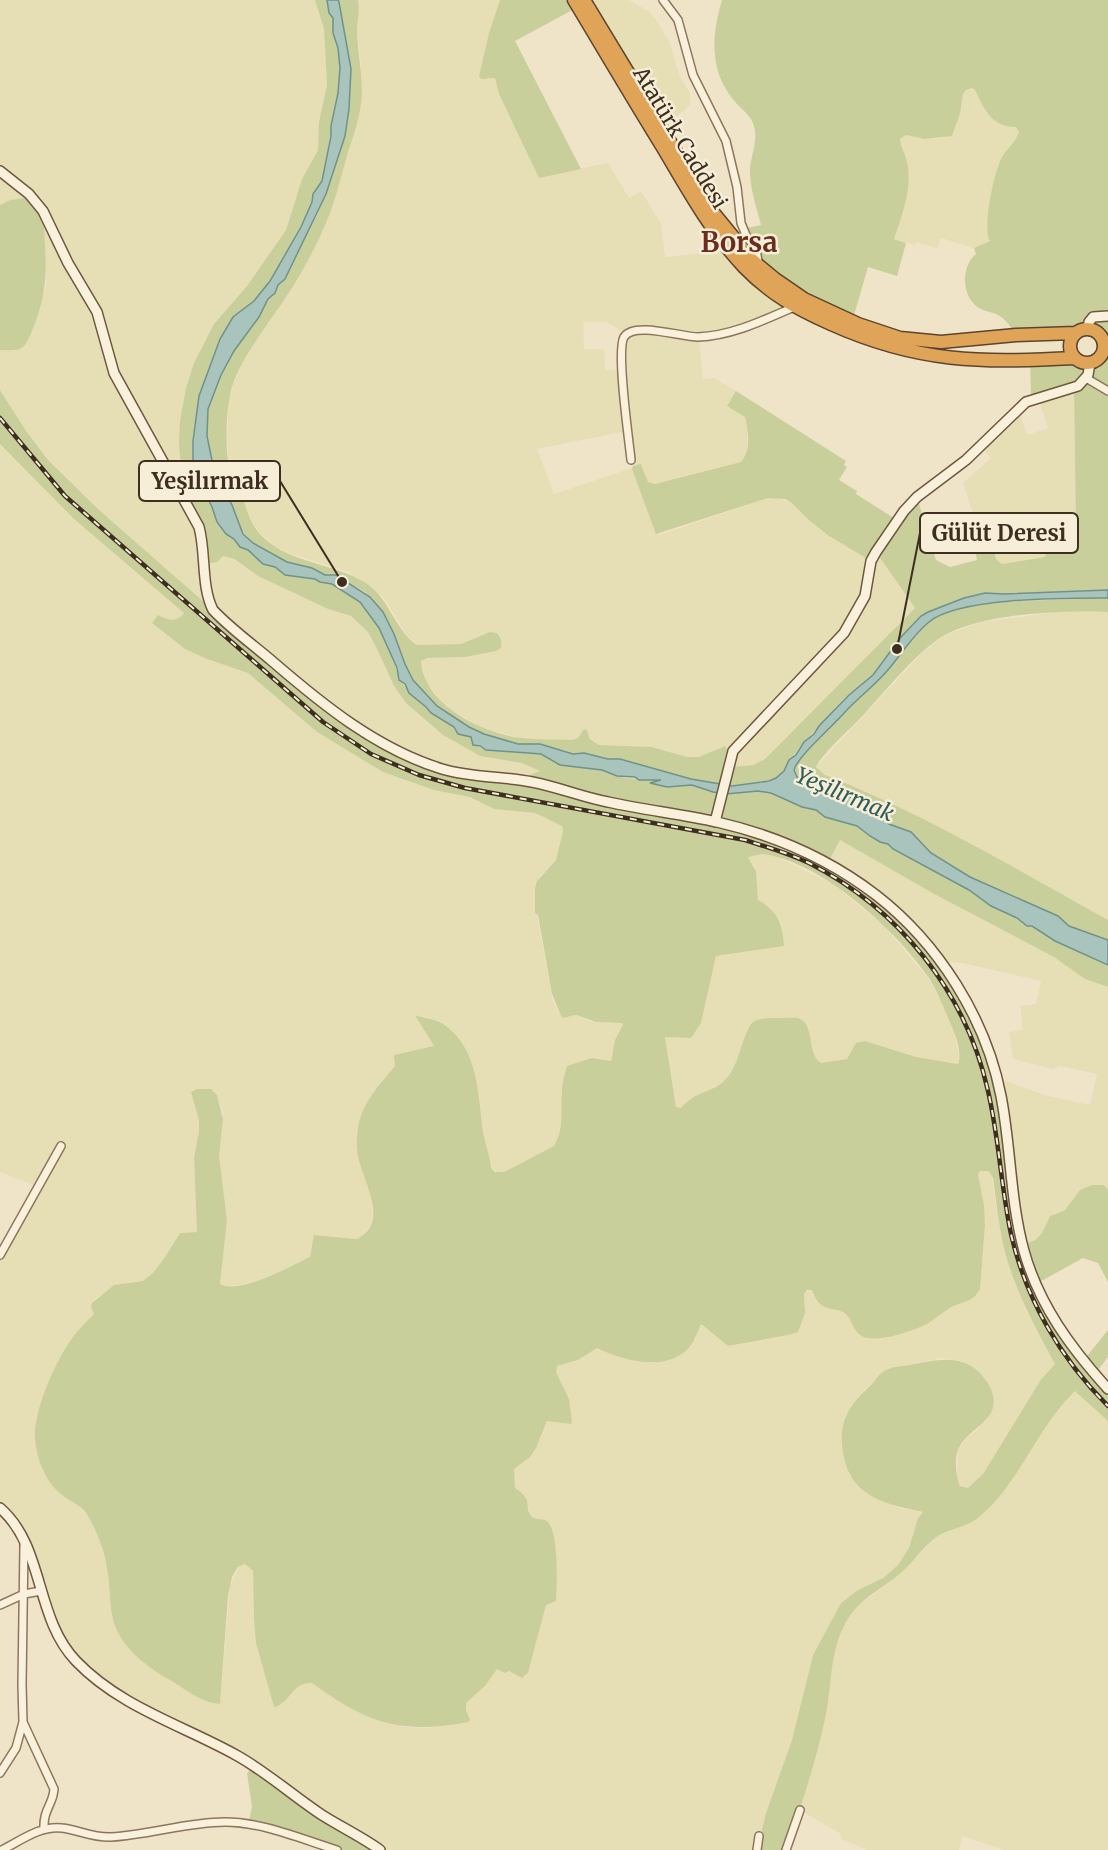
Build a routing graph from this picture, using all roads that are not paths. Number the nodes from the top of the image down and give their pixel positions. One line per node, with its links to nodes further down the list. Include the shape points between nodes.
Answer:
1 (574, 0): 6 (highway, Atatürk Caddesi, via 703,215 745,268)
2 (584, 0): 5 (highway, Atatürk Caddesi, via 712,211)
3 (663, 0): 5 (street, via 678,20 693,75 726,141 741,223 756,250)
4 (0, 171): 16 (street, via 37,201 97,312 114,373 199,527 210,603 223,620 331,710 424,762 465,775 528,781 607,802)
5 (759, 266): 9 (highway, Atatürk Caddesi, via 804,299 900,338 942,342)
6 (794, 307): 11 (highway, Atatürk Caddesi, via 874,342 921,354 994,362); 15 (street, via 713,335 635,330 626,334 622,343 623,387)
7 (1108, 316): 8 (street, via 1093,317 1089,322)
8 (1098, 331): 9 (highway, Atatürk Caddesi); 10 (highway, via 1104,343)
9 (1075, 333): 11 (highway, via 1069,345)
10 (1104, 356): 12 (highway)
11 (1074, 358): 12 (highway, Atatürk Caddesi)
12 (1090, 363): 13 (street)
13 (1086, 378): 14 (street); 16 (street, via 1074,388 1026,402 966,460 904,511 871,561 865,596 852,621 733,751)
14 (1108, 392)
15 (631, 460)
16 (716, 817): 19 (street, via 791,845 841,871 898,914 943,965 977,1025 997,1078 1015,1207 1031,1273 1075,1353)
17 (60, 1146): 18 (street)
18 (0, 1255)
19 (1108, 1389)
20 (0, 1508): 21 (street)
21 (24, 1541): 22 (street); 23 (street)
22 (40, 1592): 23 (street); 32 (street, via 63,1646 84,1670 150,1714 235,1754)
23 (24, 1594): 24 (street); 25 (street)
24 (0, 1605)
25 (23, 1722): 26 (street, via 16,1749); 28 (street, via 54,1789 45,1811)
26 (0, 1773)
27 (800, 1810): 34 (street)
28 (44, 1829): 30 (street); 31 (street, via 60,1827 104,1837 229,1822 272,1830)
29 (759, 1836): 33 (street)
30 (2, 1850)
31 (336, 1850)
32 (380, 1850)
33 (757, 1850)
34 (786, 1850)

